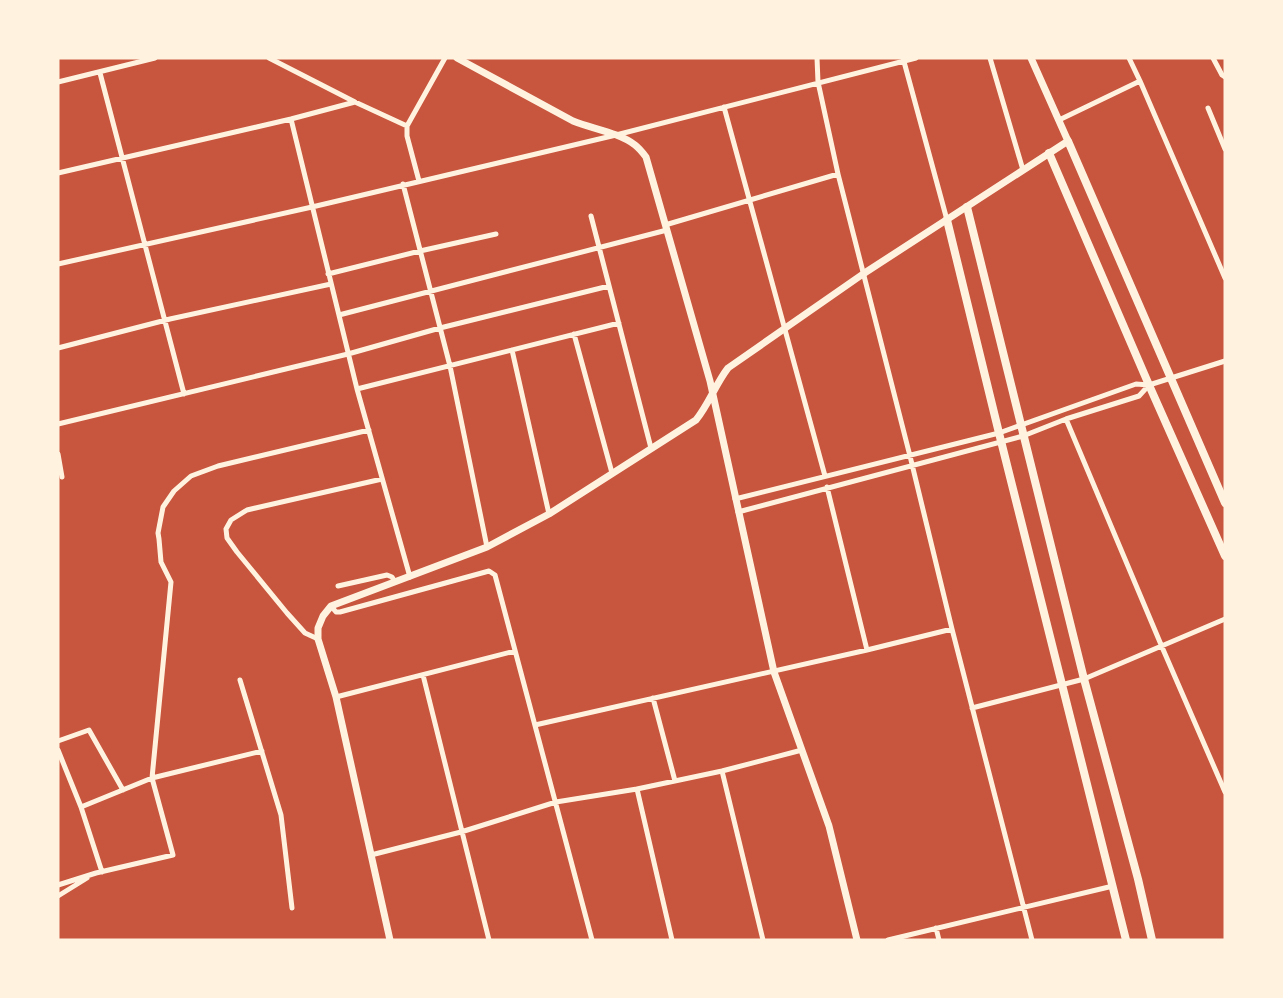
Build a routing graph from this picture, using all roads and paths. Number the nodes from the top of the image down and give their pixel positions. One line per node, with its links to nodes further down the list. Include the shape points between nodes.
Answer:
1 (155, 58): 12 (street)
2 (269, 58): 17 (street)
3 (445, 58): 22 (street)
4 (457, 58): 23 (street, via 573,121)
5 (817, 58): 16 (street)
6 (916, 58): 11 (street)
7 (990, 58): 28 (street)
8 (1031, 58): 21 (street)
9 (1129, 58): 14 (street)
10 (1213, 58): 13 (street)
11 (903, 60): 16 (street); 37 (street)
12 (100, 73): 15 (street); 27 (street)
13 (1225, 77)
14 (1140, 81): 21 (street); 46 (street)
15 (58, 82)
16 (818, 82): 18 (street); 30 (street)
17 (355, 102): 20 (street); 22 (street)
18 (724, 107): 23 (street); 33 (street)
19 (1208, 108): 25 (street)
20 (291, 119): 27 (street); 34 (street)
21 (1059, 120): 24 (street)
22 (407, 125): 31 (street)
23 (616, 135): 31 (street); 38 (street, via 636,145 646,157)
24 (1068, 141): 26 (street); 61 (main road)
25 (1225, 149)
26 (1049, 153): 28 (street); 62 (main road)
27 (123, 158): 29 (street); 40 (street)
28 (1023, 170): 35 (street)
29 (58, 173)
30 (838, 174): 33 (street); 45 (street)
31 (419, 181): 32 (street)
32 (403, 184): 34 (street); 42 (street)
33 (750, 200): 38 (street); 54 (street)
34 (312, 207): 40 (street); 44 (street)
35 (967, 207): 37 (street); 68 (main road)
36 (591, 216): 41 (street)
37 (947, 220): 45 (street); 71 (main road)
38 (666, 227): 41 (street); 65 (street)
39 (496, 234): 42 (street)
40 (145, 245): 43 (street); 51 (street)
41 (599, 247): 48 (street); 49 (street)
42 (420, 251): 44 (street); 49 (street)
43 (58, 264)
44 (328, 274): 47 (street)
45 (863, 274): 54 (street); 74 (street)
46 (1225, 278)
47 (331, 284): 50 (street); 51 (street)
48 (609, 286): 52 (street); 53 (street)
49 (430, 292): 50 (street); 53 (street)
50 (339, 315): 58 (street)
51 (165, 321): 56 (street); 64 (street)
52 (618, 323): 55 (street); 72 (street)
53 (440, 328): 58 (street); 60 (street)
54 (786, 328): 65 (street, via 727,368); 78 (street)
55 (574, 334): 57 (street); 76 (street)
56 (58, 348)
57 (512, 350): 60 (street); 84 (street)
58 (348, 354): 63 (street); 64 (street)
59 (1225, 361): 61 (street)
60 (450, 366): 63 (street); 85 (street)
61 (1172, 378): 62 (street); 82 (main road)
62 (1149, 385): 66 (street, via 1139,396); 68 (street, via 1136,384); 86 (main road)
63 (357, 389): 69 (street)
64 (184, 394): 67 (street)
65 (712, 395): 72 (street, via 696,420); 81 (street)
66 (1066, 419): 70 (street); 94 (street)
67 (58, 424)
68 (1021, 426): 70 (main road); 71 (street)
69 (369, 430): 79 (street); 111 (street, via 191,476 163,507 158,533 161,562 171,582)
70 (1023, 436): 71 (street); 99 (main road)
71 (1000, 438): 74 (street); 75 (street); 101 (main road)
72 (651, 448): 76 (street)
73 (58, 454): 77 (street)
74 (911, 456): 75 (street); 78 (street)
75 (913, 464): 80 (street); 92 (street)
76 (612, 473): 84 (street)
77 (62, 477)
78 (825, 477): 81 (street)
79 (382, 480): 87 (street); 93 (street, via 247,510 226,529 237,552 287,612 305,633)
80 (827, 487): 83 (street); 95 (street)
81 (735, 499): 83 (street)
82 (1225, 503)
83 (738, 512): 97 (street)
84 (549, 514): 85 (street)
85 (487, 547): 87 (street)
86 (1225, 556)
87 (410, 577): 88 (street)
88 (395, 582): 89 (street, via 387,575); 90 (street)
89 (338, 586)
90 (331, 606): 93 (street, via 318,628); 96 (street, via 340,612 489,571 495,575)
91 (1225, 619): 94 (street)
92 (952, 629): 95 (street); 104 (street)
93 (318, 639): 102 (street)
94 (1162, 647): 99 (street); 115 (street)
95 (867, 650): 97 (street)
96 (515, 651): 98 (street); 105 (street)
97 (774, 672): 103 (street); 108 (street)
98 (423, 675): 102 (street); 118 (street)
99 (1084, 679): 101 (street); 137 (main road)
100 (240, 680): 109 (street)
101 (1062, 684): 104 (street); 122 (main road)
102 (336, 697): 119 (street)
103 (653, 698): 105 (street); 112 (street)
104 (972, 708): 124 (street)
105 (535, 725): 116 (street)
106 (58, 741): 114 (street, via 89,730)
107 (58, 750): 117 (street)
108 (802, 750): 110 (street); 132 (street, via 829,826)
109 (262, 751): 111 (street); 125 (street, via 281,815)
110 (722, 771): 112 (street); 131 (street)
111 (152, 778): 114 (street); 120 (street, via 173,855)
112 (675, 781): 113 (street)
113 (637, 789): 116 (street); 130 (street)
114 (123, 790): 117 (street)
115 (1225, 792)
116 (556, 802): 118 (street); 129 (street)
117 (80, 807): 120 (street)
118 (461, 832): 119 (street); 128 (street)
119 (372, 855): 127 (street)
120 (99, 872): 121 (street); 123 (street)
121 (58, 885)
122 (1112, 886): 124 (street); 136 (main road)
123 (58, 896)
124 (1024, 907): 126 (street); 135 (street)
125 (292, 908)
126 (936, 928): 133 (street); 134 (street)
127 (390, 940)
128 (489, 940)
129 (592, 940)
130 (672, 940)
131 (763, 940)
132 (857, 940)
133 (888, 940)
134 (939, 940)
135 (1032, 940)
136 (1126, 940)
137 (1152, 940)

